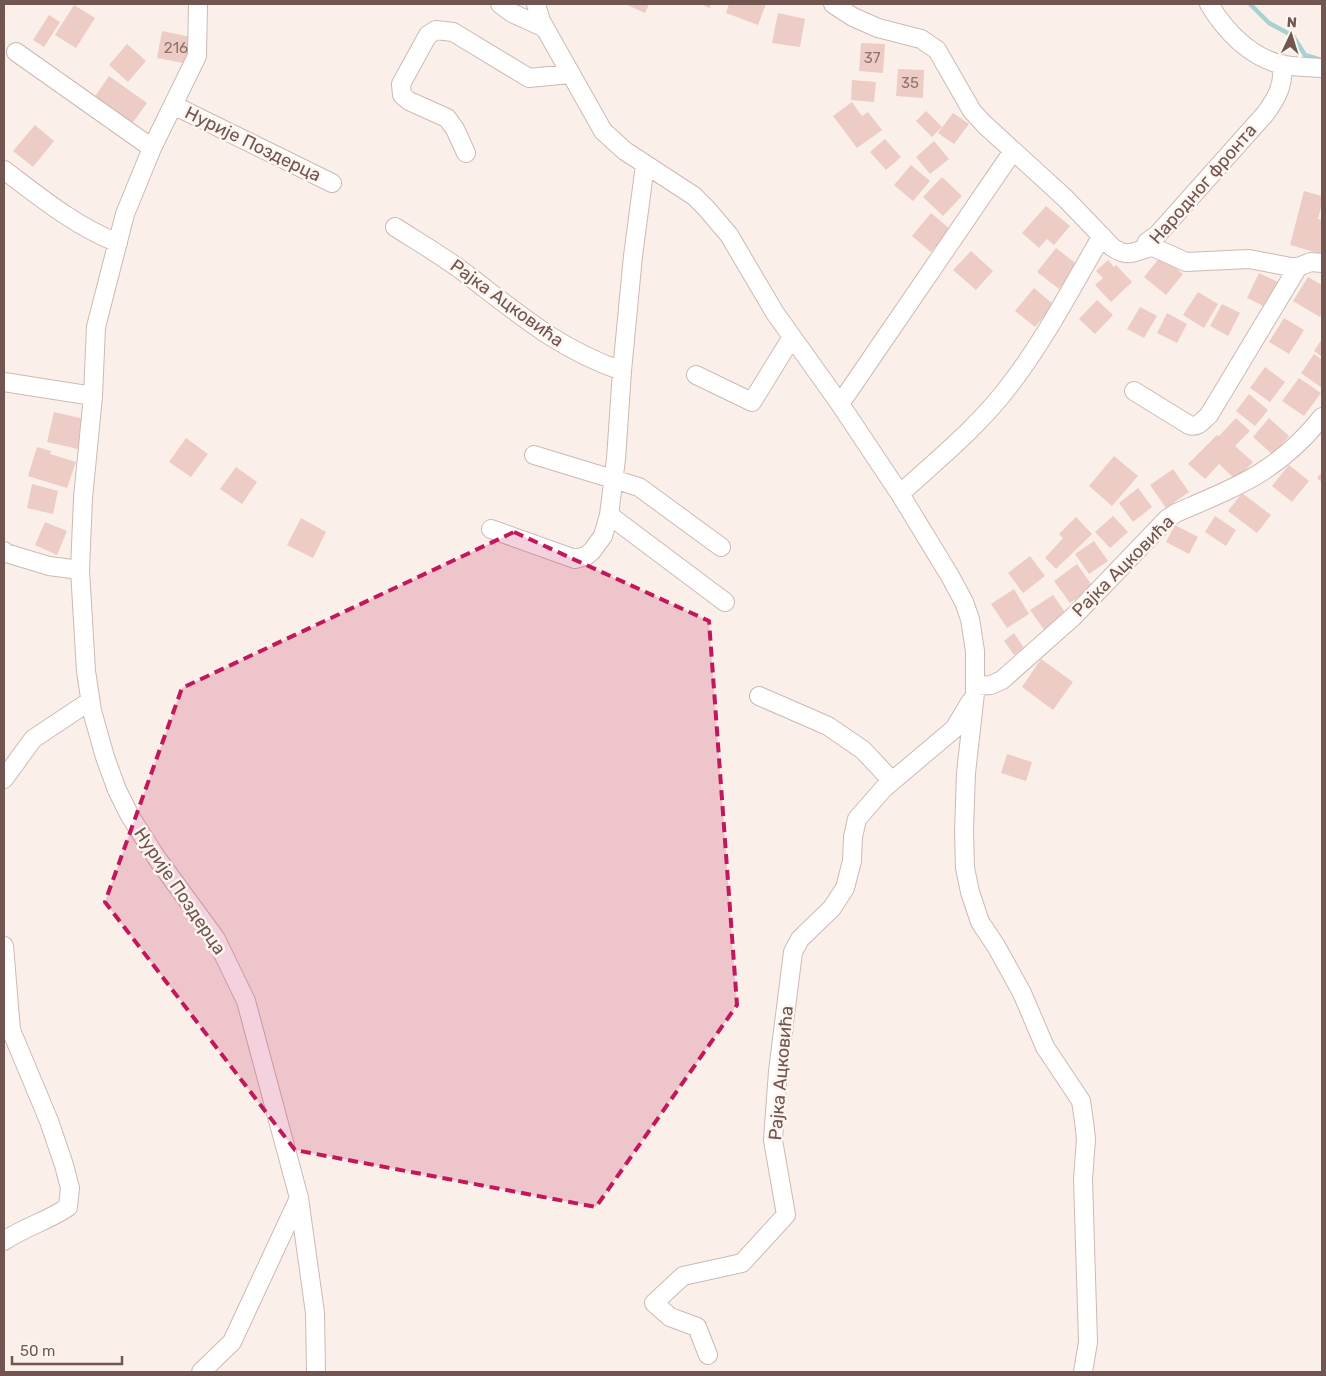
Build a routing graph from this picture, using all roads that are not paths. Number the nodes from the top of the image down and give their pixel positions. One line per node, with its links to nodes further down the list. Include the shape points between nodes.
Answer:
1 (198, 4): 11 (street, Нурије Поздерца, via 198,56)
2 (500, 4): 6 (street)
3 (536, 4): 6 (street)
4 (833, 4): 13 (street, via 868,24 930,44 937,50 972,111)
5 (1209, 4): 8 (street, via 1245,46)
6 (545, 28): 10 (street)
7 (16, 52): 12 (street)
8 (1282, 64): 9 (street); 21 (street, Народног фронта, via 1282,84 1265,114 1148,242)
9 (1322, 68)
10 (570, 74): 14 (street, via 529,78 453,32 436,30 428,35 401,84 402,95 447,118); 15 (street, via 603,131)
11 (174, 105): 12 (street, Нурије Поздерца); 17 (street, Нурије Поздерца)
12 (152, 148): 20 (street, Нурије Поздерца, via 125,214)
13 (1013, 151): 19 (street); 30 (street)
14 (466, 153)
15 (645, 165): 24 (street, via 694,196 706,208 738,249); 25 (street)
16 (4, 170): 20 (street, via 76,222)
17 (332, 183)
18 (396, 227): 25 (street, Рајка Ацковића, via 445,258 540,331 587,358)
19 (1102, 236): 21 (street, via 1119,252 1132,254); 34 (street, via 1009,387 974,426)
20 (118, 243): 29 (street, Нурије Поздерца, via 96,327)
21 (1147, 248): 23 (street, Народног фронта, via 1158,248 1186,262 1249,259)
22 (1322, 262): 23 (street, Народног фронта)
23 (1298, 267): 28 (street, via 1208,414 1198,425 1188,425)
24 (792, 338): 26 (street, via 752,402); 30 (street)
25 (622, 371): 33 (street)
26 (696, 375)
27 (4, 382): 29 (street)
28 (1134, 391)
29 (93, 396): 39 (street, Нурије Поздерца)
30 (840, 404): 34 (street)
31 (1322, 417): 41 (street, Рајка Ацковића, via 1282,460 1269,469 1236,488 1176,512 1167,519 1073,617 1002,680)
32 (534, 455): 33 (street)
33 (614, 478): 35 (street); 37 (street, via 640,487)
34 (900, 494): 41 (street, via 964,602 974,642)
35 (609, 515): 36 (street, via 599,542 580,559); 40 (street)
36 (491, 529)
37 (721, 547)
38 (4, 551): 39 (street, via 49,566)
39 (80, 570): 43 (street, Нурије Поздерца)
40 (725, 602)
41 (976, 690): 45 (street, Рајка Ацковића, via 954,729); 52 (street, via 966,774 964,831 965,868 970,892 980,922 1018,985 1042,1041 1081,1101 1086,1139 1083,1179 1088,1342)
42 (759, 696): 45 (street, via 828,726 863,750)
43 (90, 701): 44 (street, via 33,739); 47 (street, Нурије Поздерца, via 112,775 130,816 167,874 208,927 240,989)
44 (4, 779)
45 (892, 781): 49 (street, Рајка Ацковића, via 857,819 846,888 832,908 800,939 793,952 773,1140 786,1215 742,1263 683,1276 654,1303 670,1317 697,1327)
46 (4, 946): 48 (street, via 11,1030 49,1121 70,1188 68,1207)
47 (300, 1198): 50 (street, via 232,1342); 51 (street, Нурије Поздерца, via 315,1313)
48 (4, 1241)
49 (708, 1354)
50 (201, 1372)
51 (316, 1372)
52 (1083, 1372)

